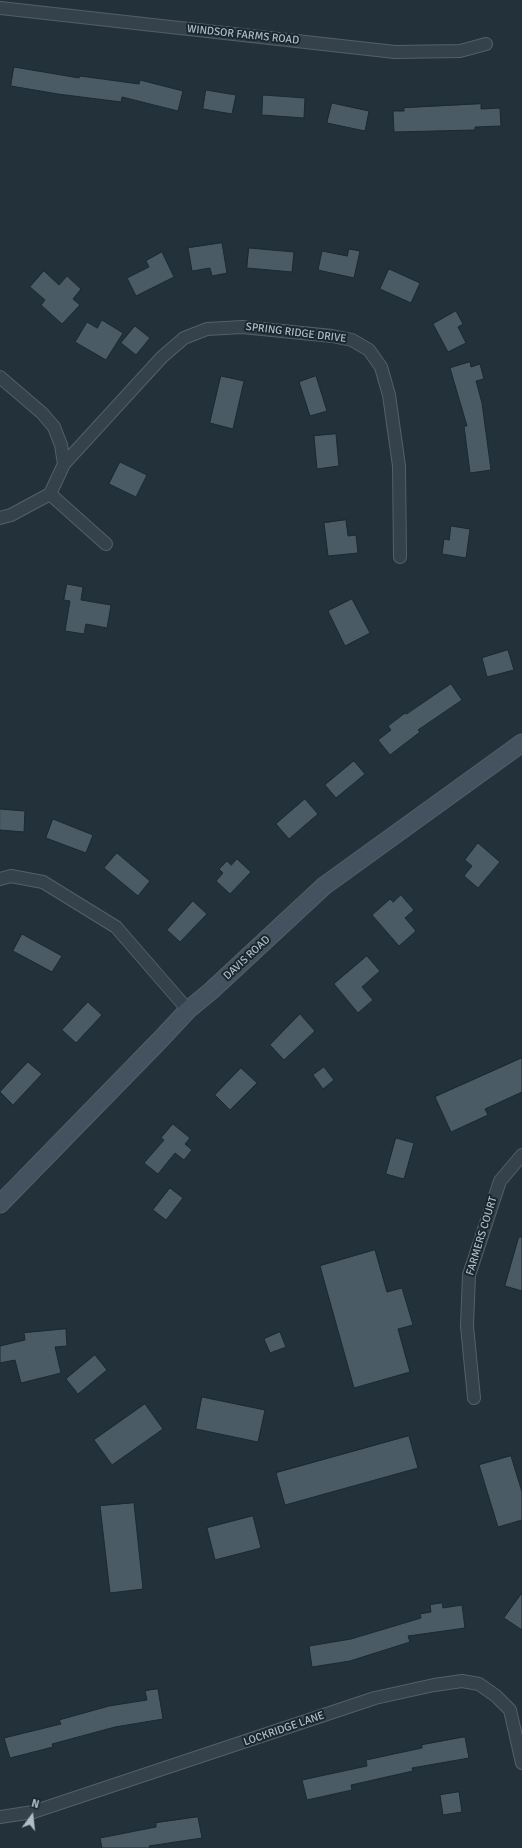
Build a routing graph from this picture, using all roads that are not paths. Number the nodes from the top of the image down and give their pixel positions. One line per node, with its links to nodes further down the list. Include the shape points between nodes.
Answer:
1 (0, 8): 2 (street, WINDSOR FARMS ROAD, via 395,52 460,51)
2 (486, 44)
3 (0, 377): 4 (street, via 42,413 54,428 61,445)
4 (64, 464): 5 (street, SPRING RIDGE DRIVE); 8 (street, SPRING RIDGE DRIVE, via 162,357 184,338 207,329 242,327 352,340 369,350 381,367 389,395 399,466)
5 (50, 494): 6 (street, via 11,515); 7 (street)
6 (0, 518)
7 (106, 544)
8 (400, 557)
9 (522, 743): 11 (street, DAVIS ROAD, via 324,886)
10 (0, 879): 11 (street, via 11,876 43,882 116,927)
11 (188, 1010): 13 (street, DAVIS ROAD)
12 (522, 1155): 14 (street, FARMERS COURT, via 500,1181 469,1275 467,1326)
13 (0, 1204)
14 (474, 1398)
15 (522, 1763): 16 (street, LOCKRIDGE LANE, via 510,1710 479,1684 462,1681 375,1698 40,1810)
16 (0, 1817)

